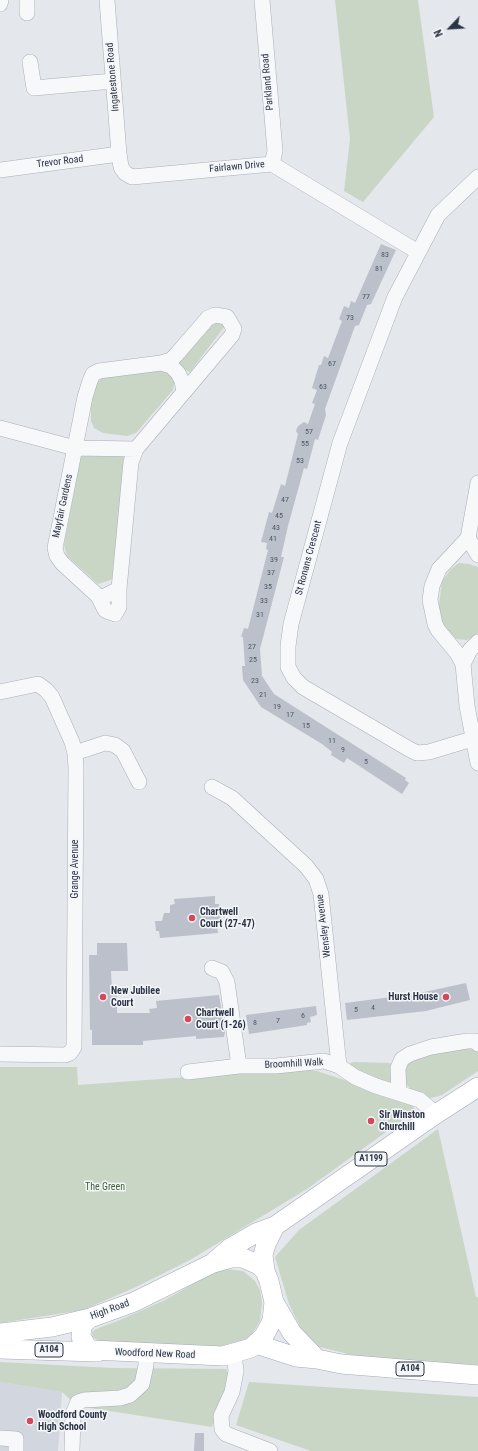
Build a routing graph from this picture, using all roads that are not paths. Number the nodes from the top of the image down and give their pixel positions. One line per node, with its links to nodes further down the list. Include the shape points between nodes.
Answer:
1 (1, 0): 4 (street)
2 (107, 0): 6 (street, Ingatestone Road)
3 (262, 0): 8 (street, Parkland Road, via 275,151)
4 (0, 4)
5 (30, 62): 6 (street, via 34,88)
6 (114, 81): 7 (street, Ingatestone Road)
7 (119, 154): 8 (street, Fairlawn Drive, via 124,173 132,177); 9 (street, Trevor Road)
8 (272, 164): 11 (street, Fairlawn Drive)
9 (0, 170)
10 (476, 183): 11 (street, St Ronans Crescent, via 438,215)
11 (418, 252): 23 (street, St Ronans Crescent, via 395,297 340,443 291,624 288,667 303,687 417,753)
12 (160, 362): 13 (street, via 171,366 178,373); 13 (street, Mayfair Gardens, via 171,360 208,318 216,315 227,317 234,329 232,335); 15 (street, Mayfair Gardens, via 93,374 85,397)
13 (184, 392): 16 (street, Mayfair Gardens)
14 (0, 428): 15 (street)
15 (75, 448): 16 (street); 16 (street, Mayfair Gardens, via 55,548 62,563 98,596 103,597 119,589 131,462)
16 (136, 449)
17 (478, 483): 18 (street)
18 (468, 538): 19 (street); 21 (street, via 439,569 430,600 438,630)
19 (478, 555)
20 (478, 642): 21 (street, via 470,650)
21 (463, 664): 23 (street)
22 (0, 692): 24 (street, Grange Avenue, via 38,684 46,690 52,697)
23 (472, 739): 25 (street)
24 (75, 753): 26 (street, via 105,743 115,745 122,751); 30 (street, Grange Avenue, via 74,1047 70,1053 64,1055)
25 (478, 763)
26 (138, 782)
27 (212, 787): 32 (street, Wensley Avenue, via 232,798 306,866 316,879 321,894)
28 (212, 968): 31 (street, via 222,972 227,982)
29 (478, 1044): 35 (street, via 475,1041 467,1041 431,1047 402,1059 398,1068)
30 (0, 1054)
31 (239, 1066): 32 (street, Broomhill Walk, via 324,1062); 33 (street, Broomhill Walk)
32 (339, 1066): 35 (street, Broomhill Walk, via 354,1077)
33 (188, 1072)
34 (478, 1087): 36 (main road, A1199)
35 (400, 1093): 36 (street, Broomhill Walk, via 420,1100)
36 (436, 1114): 37 (main road, A1199)
37 (275, 1226): 38 (main road, A1199, via 256,1233 230,1248); 39 (main road, A1199, via 263,1255)
38 (213, 1263): 39 (main road, via 243,1258 259,1264); 41 (main road, High Road / A1199, via 146,1296)
39 (265, 1271): 40 (main road, Woodford New Road / A104)
40 (274, 1302): 43 (main road, Woodford New Road / A104, via 269,1329); 48 (main road, Woodford New Road / A104, via 292,1333)
41 (90, 1318): 42 (main road, High Road / A104, via 52,1327); 45 (main road, via 82,1325 81,1337 87,1347)
42 (0, 1333)
43 (256, 1344): 47 (main road, Woodford New Road / A104); 48 (main road, A104, via 290,1356)
44 (0, 1349): 45 (main road, A104)
45 (98, 1352): 46 (main road, Woodford New Road / A104)
46 (146, 1353): 47 (main road, Woodford New Road / A104, via 212,1356); 50 (street, via 142,1384 130,1395 84,1400 78,1402)
47 (234, 1354): 55 (street, via 236,1371 232,1392 221,1416 222,1429 226,1434)
48 (317, 1359): 49 (main road, A104, via 341,1364)
49 (478, 1375)
50 (76, 1407): 53 (street, via 68,1413 63,1424); 54 (street, via 73,1414)
51 (0, 1438): 52 (street, via 16,1439)
52 (16, 1451)
53 (63, 1451)
54 (72, 1451)
55 (270, 1451)

